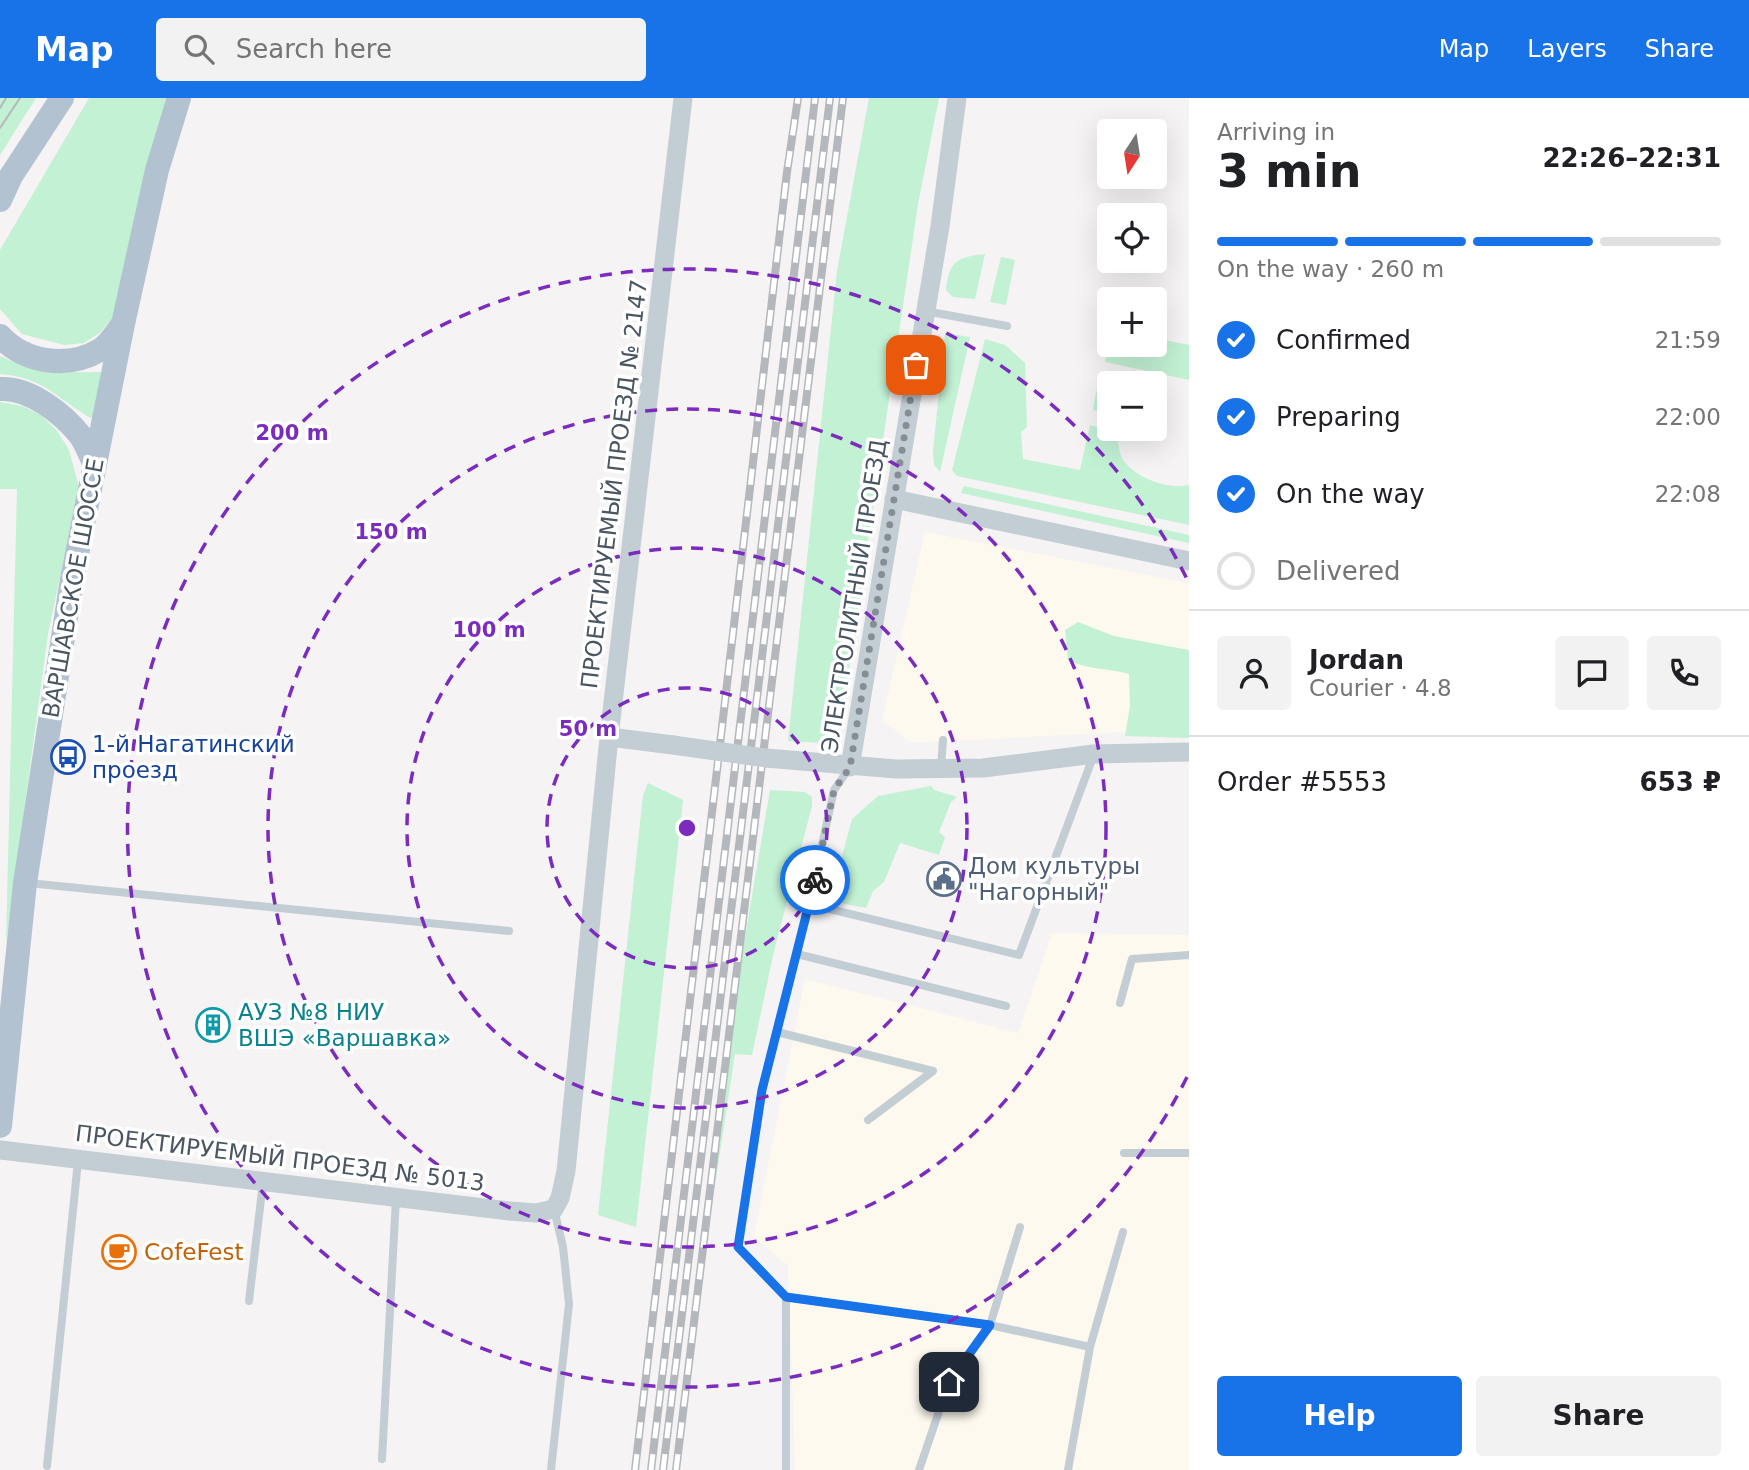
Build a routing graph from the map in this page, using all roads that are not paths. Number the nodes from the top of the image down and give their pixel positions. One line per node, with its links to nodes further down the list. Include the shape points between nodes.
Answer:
1 (62, 98): 5 (main road)
2 (179, 98): 7 (main road, ВАРШАВСКОЕ ШОССЕ, via 157,170)
3 (683, 98): 14 (street, ПРОЕКТИРУЕМЫЙ ПРОЕЗД № 2147)
4 (957, 98): 6 (street, ЭЛЕКТРОЛИТНЫЙ ПРОЕЗД)
5 (0, 200)
6 (925, 312): 8 (lane); 12 (street, ЭЛЕКТРОЛИТНЫЙ ПРОЕЗД)
7 (123, 324): 9 (main road, via 102,349 59,361 30,358); 11 (main road, ВАРШАВСКОЕ ШОССЕ)
8 (1007, 326)
9 (0, 336)
10 (0, 389): 11 (main road, via 12,388 47,405 81,436)
11 (95, 465): 20 (main road, ВАРШАВСКОЕ ШОССЕ, via 43,753)
12 (894, 499): 13 (street); 18 (street, ЭЛЕКТРОЛИТНЫЙ ПРОЕЗД)
13 (1189, 561)
14 (609, 737): 18 (street, bridge); 36 (street, ПРОЕКТИРУЕМЫЙ ПРОЕЗД № 2147, via 566,1171)
15 (943, 740): 19 (lane)
16 (1189, 752): 17 (street, ЭЛЕКТРОЛИТНЫЙ ПРОЕЗД)
17 (1094, 754): 19 (street, ЭЛЕКТРОЛИТНЫЙ ПРОЕЗД, via 984,768); 21 (lane, via 1019,955)
18 (850, 767): 19 (street, ЭЛЕКТРОЛИТНЫЙ ПРОЕЗД); 21 (lane, via 834,790)
19 (941, 768)
20 (25, 883): 22 (lane); 29 (main road, ВАРШАВСКОЕ ШОССЕ)
21 (809, 904): 23 (lane)
22 (509, 931)
23 (797, 954): 26 (lane); 27 (lane)
24 (1189, 955): 25 (lane, via 1132,960)
25 (1120, 1003)
26 (1006, 1006)
27 (777, 1032): 28 (lane, via 933,1071); 39 (lane, via 762,1090 738,1247)
28 (868, 1120)
29 (0, 1126)
30 (0, 1150): 33 (street, ПРОЕКТИРУЕМЫЙ ПРОЕЗД № 5013)
31 (1124, 1153): 32 (lane)
32 (1189, 1153)
33 (78, 1158): 34 (street, ПРОЕКТИРУЕМЫЙ ПРОЕЗД № 5013); 44 (lane)
34 (263, 1180): 35 (street, ПРОЕКТИРУЕМЫЙ ПРОЕЗД № 5013); 40 (lane)
35 (397, 1198): 36 (street, ПРОЕКТИРУЕМЫЙ ПРОЕЗД № 5013, via 536,1213); 43 (lane)
36 (554, 1209): 45 (lane, via 569,1304)
37 (1020, 1227): 41 (lane)
38 (1123, 1232): 42 (lane)
39 (786, 1297): 41 (lane); 46 (lane)
40 (249, 1301)
41 (990, 1325): 42 (lane); 47 (lane, via 949,1382)
42 (1090, 1347): 48 (lane)
43 (382, 1459)
44 (47, 1466)
45 (551, 1470)
46 (786, 1470)
47 (919, 1470)
48 (1068, 1470)

